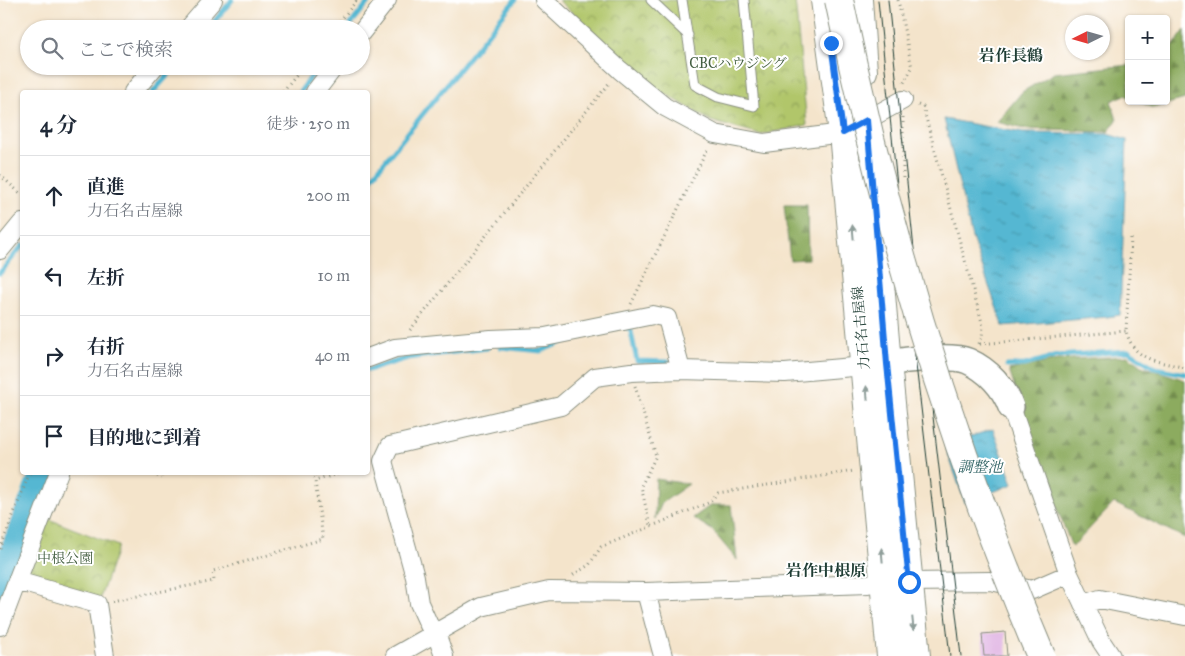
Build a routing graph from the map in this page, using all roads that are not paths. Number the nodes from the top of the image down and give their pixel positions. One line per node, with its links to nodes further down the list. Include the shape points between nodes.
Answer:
1 (213, 0): 11 (street)
2 (387, 0): 12 (street)
3 (544, 0): 20 (street, via 665,107 715,134 764,143)
4 (651, 0): 13 (lane)
5 (682, 0): 13 (lane)
6 (744, 0): 13 (lane, via 754,106 718,97 695,85)
7 (825, 0): 20 (main road, 力石名古屋線)
8 (839, 0): 42 (main road, bridge, via 877,166 929,348 992,534)
9 (853, 0): 43 (main road, via 903,210 940,340 1003,526)
10 (858, 0): 19 (main road, 力石名古屋線)
11 (196, 20)
12 (370, 22)
13 (688, 35)
14 (147, 75): 16 (street)
15 (328, 75): 17 (street)
16 (134, 90)
17 (317, 90)
18 (903, 100): 19 (street)
19 (867, 120): 20 (street); 24 (main road, 力石名古屋線)
20 (843, 133): 24 (main road, 力石名古屋線, one-way to 20)
21 (20, 225): 22 (street)
22 (0, 250)
23 (370, 357): 25 (street, via 395,348 545,337 653,315 668,318)
24 (876, 365): 25 (street, via 785,373); 26 (street, via 907,359 954,358 973,352 1002,387); 30 (main road, 力石名古屋線); 30 (main road, 力石名古屋線, one-way to 24, via 874,468)
25 (681, 370): 35 (street, via 595,377 561,406 390,446 383,461 415,576 419,604)
26 (1011, 408): 28 (street)
27 (58, 475): 29 (street)
28 (1069, 574): 30 (street, via 1032,590 991,581); 32 (street)
29 (17, 580): 34 (street); 36 (street, via 97,604)
30 (896, 582): 31 (street); 40 (main road, 力石名古屋線); 41 (main road, 力石名古屋線, one-way to 41)
31 (646, 592): 35 (street, via 549,591 480,607); 39 (street)
32 (1083, 604): 33 (street, via 1100,599); 44 (street)
33 (1185, 616)
34 (0, 626)
35 (436, 633): 37 (street); 38 (street)
36 (105, 656)
37 (395, 656)
38 (444, 656)
39 (663, 656)
40 (891, 656)
41 (916, 656)
42 (1041, 656)
43 (1055, 656)
44 (1112, 656)

